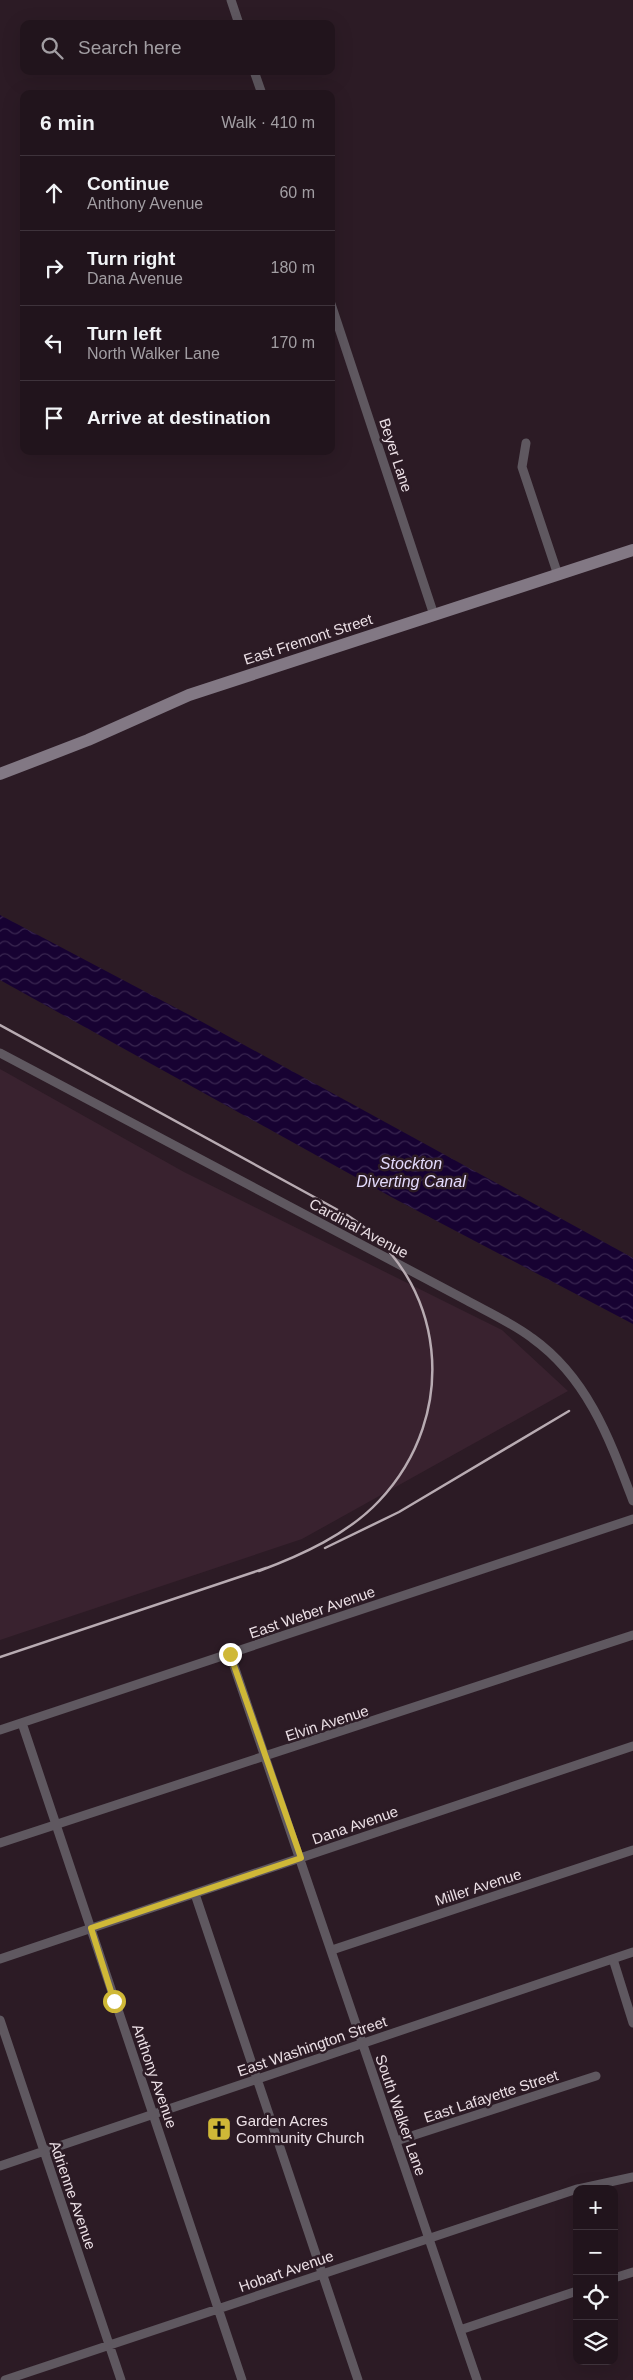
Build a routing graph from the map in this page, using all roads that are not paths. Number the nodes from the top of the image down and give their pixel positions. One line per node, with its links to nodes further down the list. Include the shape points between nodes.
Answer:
1 (231, 0): 2 (street)
2 (238, 20)
3 (255, 75): 4 (street)
4 (261, 90)
5 (335, 316): 9 (street, Beyer Lane)
6 (526, 443): 8 (street, via 522,467)
7 (633, 550): 8 (main road, East Fremont Street)
8 (558, 575): 9 (main road, East Fremont Street)
9 (434, 615): 10 (main road, East Fremont Street, via 189,695 88,740)
10 (0, 774)
11 (0, 1053): 12 (street, Cardinal Avenue, via 532,1338 558,1360 590,1400 611,1442)
12 (633, 1501)
13 (633, 1519): 15 (street, East Weber Avenue)
14 (633, 1635): 19 (street, Elvin Avenue)
15 (230, 1654): 16 (street, East Weber Avenue); 19 (street, South Walker Lane)
16 (22, 1723): 17 (street, East Weber Avenue); 20 (street, Anthony Avenue)
17 (0, 1730)
18 (633, 1746): 23 (street, Dana Avenue)
19 (265, 1757): 20 (street, Elvin Avenue); 23 (street, South Walker Lane)
20 (56, 1825): 21 (street, Elvin Avenue); 25 (street, Anthony Avenue)
21 (0, 1843)
22 (633, 1850): 26 (street, Miller Avenue)
23 (301, 1858): 24 (street, Dana Avenue); 26 (street, South Walker Lane)
24 (195, 1894): 25 (street, Dana Avenue); 34 (street)
25 (91, 1928): 28 (street, Dana Avenue); 35 (street, Anthony Avenue)
26 (332, 1950): 32 (street, South Walker Lane)
27 (633, 1952): 29 (street, East Washington Street)
28 (0, 1959)
29 (613, 1959): 31 (street); 32 (street, East Washington Street)
30 (0, 2020): 37 (street, Adrienne Avenue)
31 (633, 2023)
32 (362, 2044): 34 (street, East Washington Street); 36 (street, South Walker Lane)
33 (596, 2076): 36 (street, East Lafayette Street)
34 (258, 2079): 35 (street, East Washington Street); 44 (street)
35 (153, 2114): 37 (street, East Washington Street); 47 (street, Anthony Avenue)
36 (396, 2141): 42 (street, South Walker Lane)
37 (44, 2151): 38 (street, East Washington Street); 49 (street, Adrienne Avenue)
38 (0, 2166)
39 (633, 2176): 40 (street, Hobart Avenue)
40 (594, 2185)
41 (573, 2190): 42 (street, Hobart Avenue)
42 (428, 2239): 44 (street, Hobart Avenue); 48 (street, South Walker Lane)
43 (633, 2272): 45 (street)
44 (322, 2274): 47 (street, Hobart Avenue); 53 (street)
45 (618, 2277)
46 (573, 2292): 48 (street)
47 (218, 2309): 49 (street, Hobart Avenue); 52 (street, Anthony Avenue)
48 (460, 2330): 54 (street, South Walker Lane)
49 (109, 2346): 50 (street, Hobart Avenue); 51 (street, Adrienne Avenue)
50 (5, 2380)
51 (121, 2380)
52 (242, 2380)
53 (358, 2380)
54 (477, 2380)

